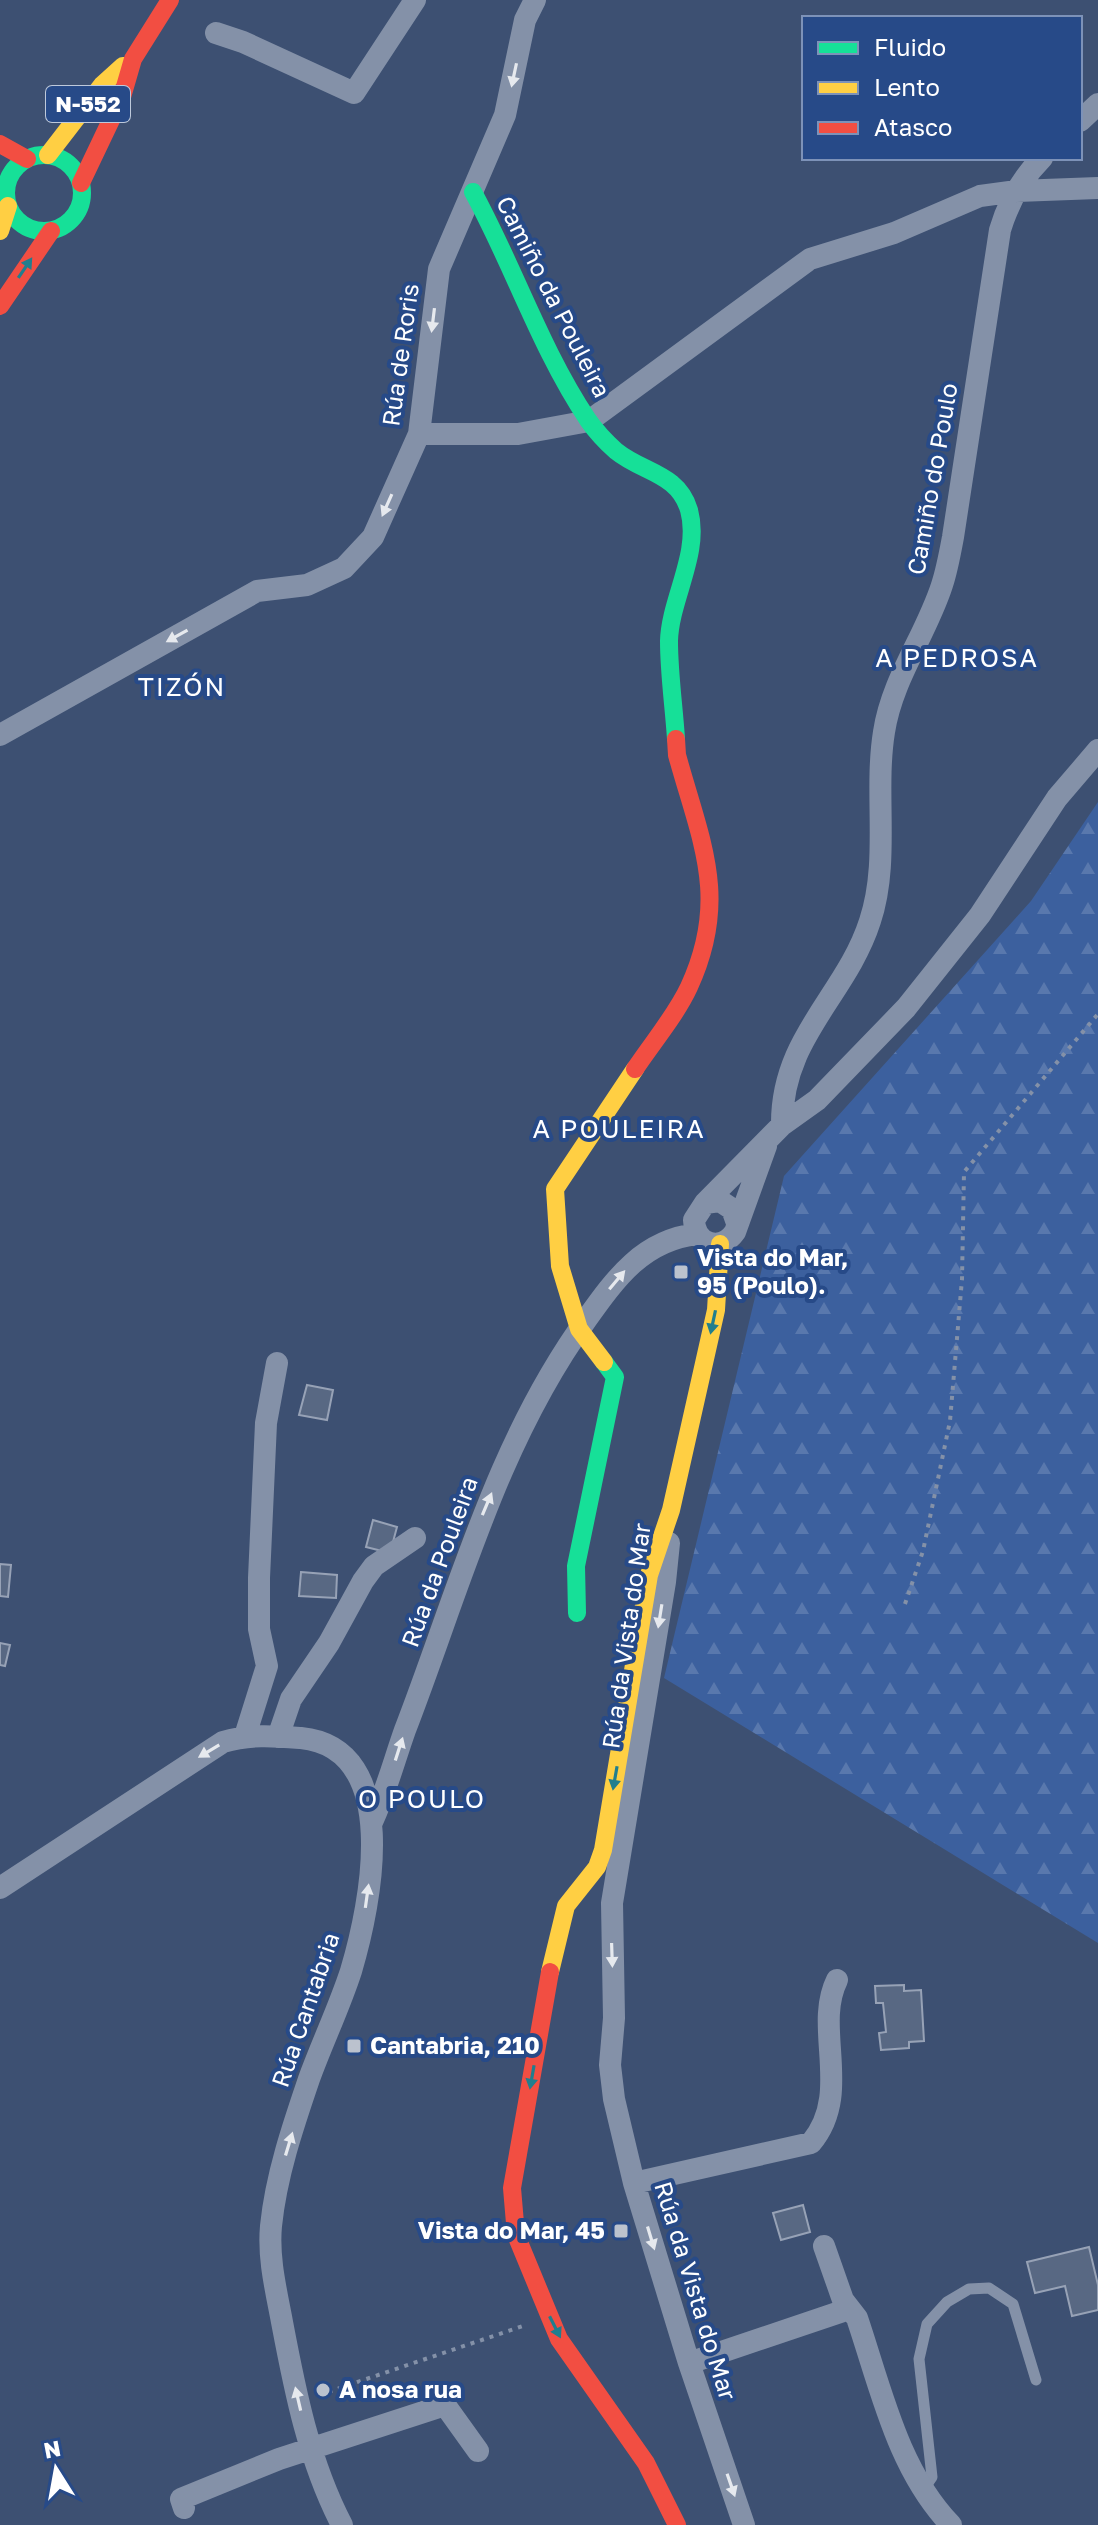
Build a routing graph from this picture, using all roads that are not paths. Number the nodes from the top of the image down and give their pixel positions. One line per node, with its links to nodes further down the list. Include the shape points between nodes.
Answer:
1 (170, 0): 5 (main road, N-552)
2 (415, 0): 4 (street, via 354,93)
3 (535, 0): 15 (street, Rúa de Roris, one-way to 15, via 525,20 505,115)
4 (216, 33)
5 (133, 59): 9 (main road, N-552, via 102,85); 12 (main road, via 122,97)
6 (1098, 104): 7 (street)
7 (1082, 119)
8 (0, 144): 10 (main road)
9 (48, 155): 10 (main road, N-552); 12 (main road, N-552, via 69,164)
10 (27, 159): 16 (main road, via 12,172)
11 (1040, 160): 14 (street, Camiño do Poulo)
12 (81, 183): 18 (main road, via 79,208)
13 (1098, 188): 14 (street)
14 (1017, 191): 20 (street, via 980,196 894,233 810,259); 24 (street, Camiño do Poulo, via 995,251 971,433 942,586 896,688 884,734 876,902 860,945 793,1059)
15 (473, 192): 20 (main road, Camiño da Pouleira, via 501,243 528,312); 21 (street, Rúa de Roris, one-way to 21, via 439,269)
16 (4, 195): 17 (main road); 18 (main road, via 20,224)
17 (0, 231)
18 (51, 231): 19 (main road, one-way to 18)
19 (0, 306)
20 (589, 421): 21 (street, via 518,434); 29 (main road, Camiño da Pouleira, via 617,452 682,491 690,514 691,537 669,639 677,755 710,877 711,922 689,988 555,1189 560,1266)
21 (419, 434): 22 (street, Rúa de Roris, one-way to 22, via 373,537 344,568 307,585 257,591)
22 (0, 735)
23 (1098, 750): 24 (street, via 1057,798 980,915 906,1008 817,1100)
24 (776, 1131): 25 (street); 26 (street, Camiño do Poulo)
25 (705, 1203): 26 (street, via 725,1203); 27 (street, via 694,1220)
26 (737, 1223): 28 (street, via 732,1237)
27 (697, 1234): 28 (street, via 707,1243); 29 (street, Rúa da Pouleira, one-way to 27, via 645,1251 668,1238)
28 (720, 1244): 31 (main road, Rúa da Vista do Mar, one-way to 31, via 716,1310)
29 (579, 1329): 33 (main road, via 615,1377 576,1566); 36 (street, Rúa da Pouleira, one-way to 29, via 499,1476)
30 (277, 1363): 34 (street, via 266,1423 259,1578 259,1629 267,1666)
31 (671, 1510): 37 (street, Rúa da Vista do Mar, one-way to 37, via 665,1582); 39 (main road, Rúa da Vista do Mar, one-way to 39, via 649,1575 603,1850 597,1867)
32 (415, 1538): 35 (street, via 374,1566 363,1581 291,1699)
33 (577, 1613)
34 (245, 1736): 35 (street, Rúa Cantabria); 38 (street, Rúa Cantabria, one-way to 38, via 223,1742 187,1764)
35 (278, 1737): 36 (street, Rúa Cantabria, via 338,1747 359,1773)
36 (372, 1822): 46 (street, Rúa Cantabria, one-way to 36, via 272,2269 271,2229 278,2180 354,1958 369,1882)
37 (617, 1878): 39 (street); 41 (street, Rúa da Vista do Mar, one-way to 41, via 611,1923 610,2065)
38 (0, 1888)
39 (576, 1892): 51 (main road, Rúa da Vista do Mar, one-way to 51, via 557,1934 511,2217 518,2244 575,2367 651,2466)
40 (837, 1980): 41 (street, via 829,2006 833,2083 811,2143)
41 (634, 2183): 44 (street, Rúa da Vista do Mar, one-way to 44)
42 (824, 2246): 43 (street)
43 (849, 2309): 44 (street); 48 (street, via 857,2318 894,2427)
44 (689, 2363): 52 (street, Rúa da Vista do Mar, one-way to 52)
45 (1036, 2380): 48 (lane, via 1013,2304 989,2288 969,2289 947,2302 927,2324 919,2359 932,2477)
46 (311, 2448): 47 (street, via 445,2405); 49 (street, via 181,2499); 50 (street, Rúa Cantabria)
47 (478, 2451)
48 (923, 2491): 53 (street)
49 (184, 2508)
50 (342, 2525)
51 (677, 2525)
52 (744, 2525)
53 (951, 2525)

